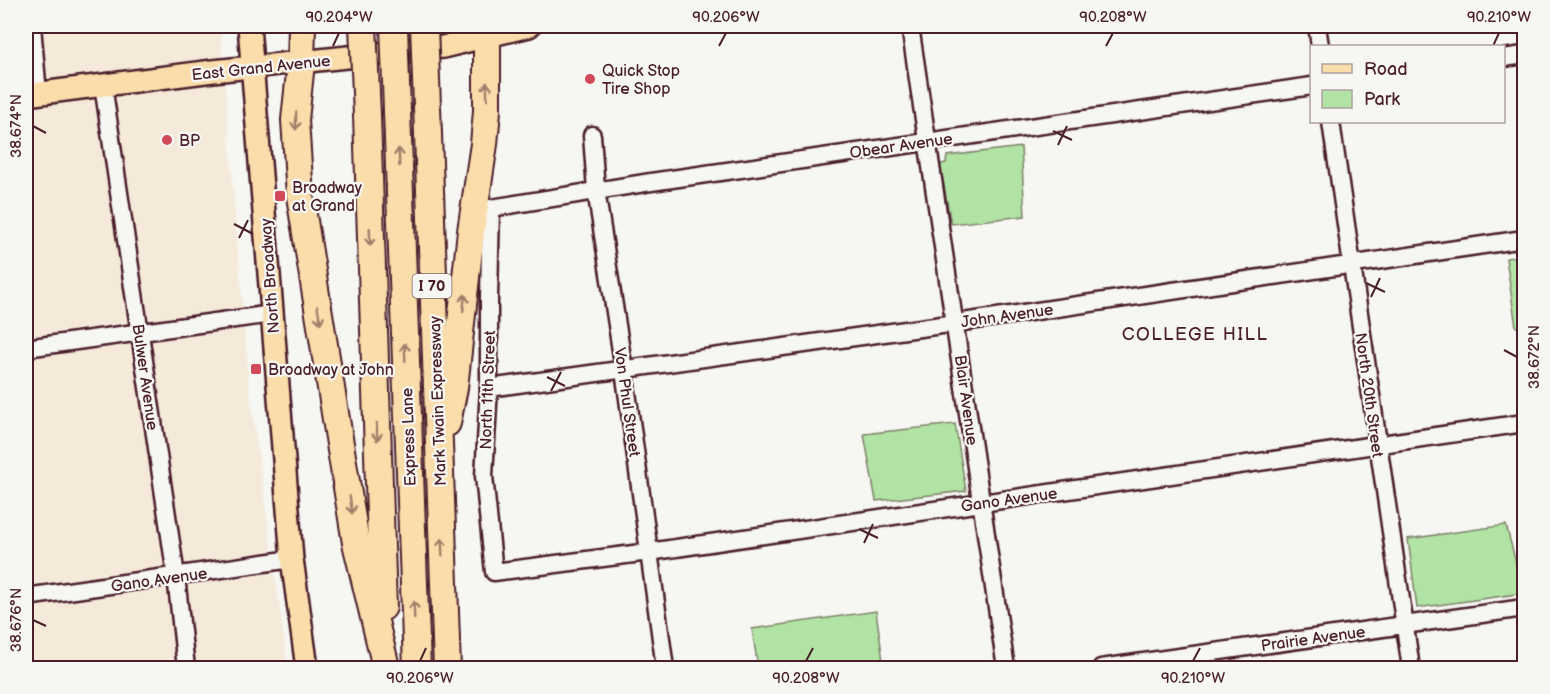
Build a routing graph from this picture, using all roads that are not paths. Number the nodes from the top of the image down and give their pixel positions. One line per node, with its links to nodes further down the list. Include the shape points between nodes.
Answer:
1 (32, 26): 18 (street)
2 (249, 26): 15 (main road, North Broadway)
3 (302, 26): 14 (highway)
4 (363, 26): 43 (highway, one-way to 43, bridge)
5 (394, 26): 46 (highway, Express Lane, one-way to 5, bridge)
6 (424, 26): 34 (highway, Mark Twain Expressway / I 70, bridge)
7 (530, 26): 10 (main road, East Grand Avenue)
8 (910, 26): 21 (street, Blair Avenue)
9 (1317, 26): 11 (street)
10 (487, 31): 14 (main road, East Grand Avenue, via 443,47); 34 (highway, one-way to 10, via 454,388 484,144)
11 (1320, 45)
12 (1524, 55): 13 (street)
13 (1505, 58)
14 (301, 63): 15 (main road, East Grand Avenue); 43 (highway, one-way to 43, via 295,120 300,196 356,543)
15 (252, 68): 16 (main road, East Grand Avenue); 26 (main road, North Broadway)
16 (103, 85): 18 (main road, East Grand Avenue); 28 (street, Bulwer Avenue)
17 (1310, 86): 21 (street, Obear Avenue)
18 (32, 94)
19 (1331, 123): 25 (street, North 20th Street)
20 (592, 135): 22 (street, Von Phul Street)
21 (928, 141): 22 (street, Obear Avenue); 27 (street, Blair Avenue)
22 (596, 190): 23 (street, Obear Avenue); 30 (street, Von Phul Street)
23 (491, 208): 31 (street, North 11th Street)
24 (1524, 238): 25 (street, John Avenue)
25 (1352, 264): 27 (street, John Avenue); 33 (street, North 20th Street)
26 (272, 314): 28 (street); 37 (main road, North Broadway)
27 (956, 323): 30 (street, John Avenue); 35 (street, Blair Avenue)
28 (139, 332): 29 (street); 39 (street, Bulwer Avenue)
29 (26, 348)
30 (624, 370): 31 (street, John Avenue); 36 (street, Von Phul Street)
31 (489, 388): 38 (street, North 11th Street, via 484,476)
32 (1524, 423): 33 (street, Gano Avenue)
33 (1377, 444): 35 (street, Gano Avenue); 42 (street, North 20th Street)
34 (439, 465): 47 (highway, Mark Twain Expressway / I 70, one-way to 34)
35 (982, 503): 36 (street, Gano Avenue); 49 (street, Blair Avenue)
36 (649, 552): 38 (street, Gano Avenue); 48 (street, Von Phul Street)
37 (292, 559): 39 (street, Gano Avenue); 45 (main road, North Broadway)
38 (494, 572)
39 (176, 576): 40 (street, Gano Avenue); 44 (street, Bulwer Avenue)
40 (26, 597)
41 (1524, 608): 42 (street, Prairie Avenue)
42 (1404, 625): 50 (street, Prairie Avenue); 51 (street, North 20th Street)
43 (386, 666)
44 (186, 669)
45 (307, 669)
46 (417, 669)
47 (447, 669)
48 (665, 669)
49 (1006, 669)
50 (1101, 669)
51 (1411, 669)

